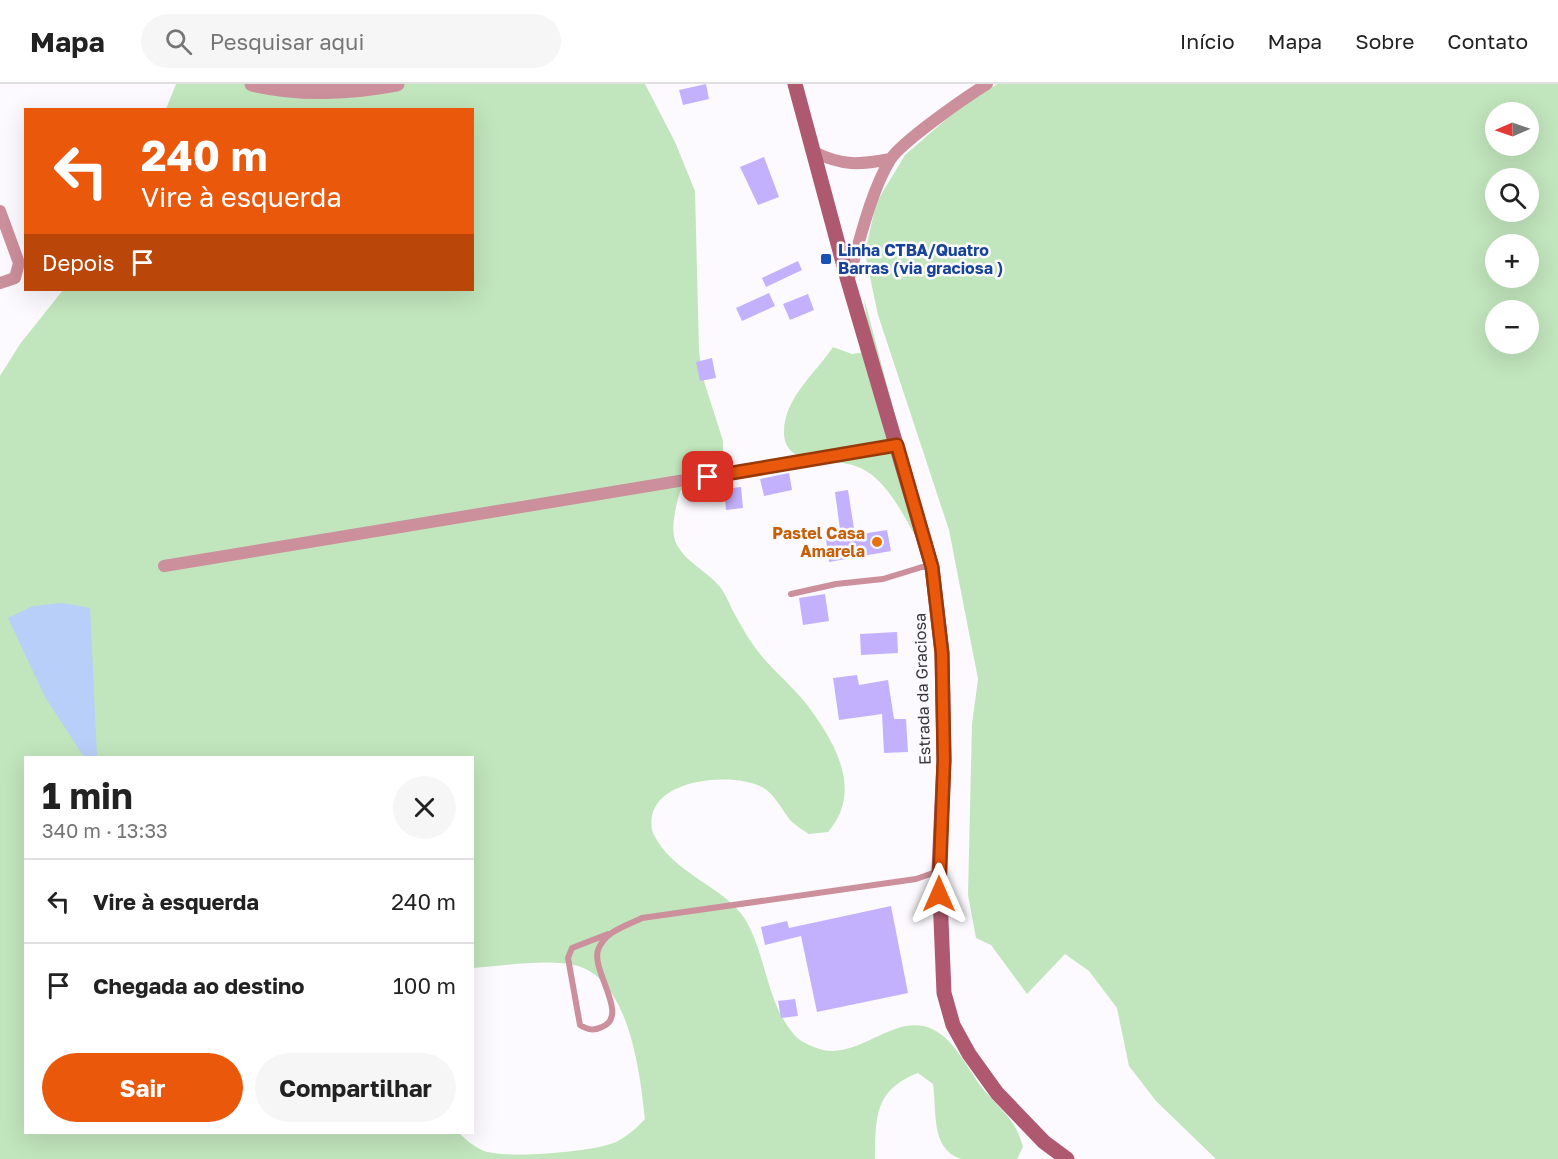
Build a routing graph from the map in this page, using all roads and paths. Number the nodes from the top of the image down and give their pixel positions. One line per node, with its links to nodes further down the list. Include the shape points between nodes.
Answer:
1 (252, 84): 2 (street, via 313,92)
2 (397, 84)
3 (795, 84): 5 (main road, Estrada da Graciosa)
4 (987, 84): 6 (street)
5 (814, 152): 6 (street, via 849,164); 8 (main road, Estrada da Graciosa)
6 (890, 159): 8 (street, via 873,198)
7 (0, 211): 9 (street, via 20,263 15,278)
8 (848, 282): 10 (main road, Estrada da Graciosa)
9 (0, 283)
10 (897, 445): 11 (street); 12 (main road, Estrada da Graciosa)
11 (164, 566)
12 (932, 567): 13 (lane); 14 (main road, Estrada da Graciosa, via 942,665 944,760)
13 (791, 594)
14 (939, 871): 15 (lane, via 916,879 642,918); 16 (main road, Estrada da Graciosa, via 944,993 953,1024 997,1093)
15 (608, 934): 15 (lane, via 572,948 568,958 580,1025 589,1030 604,1027 612,1019 613,1009 598,968 598,951)
16 (1066, 1159)

